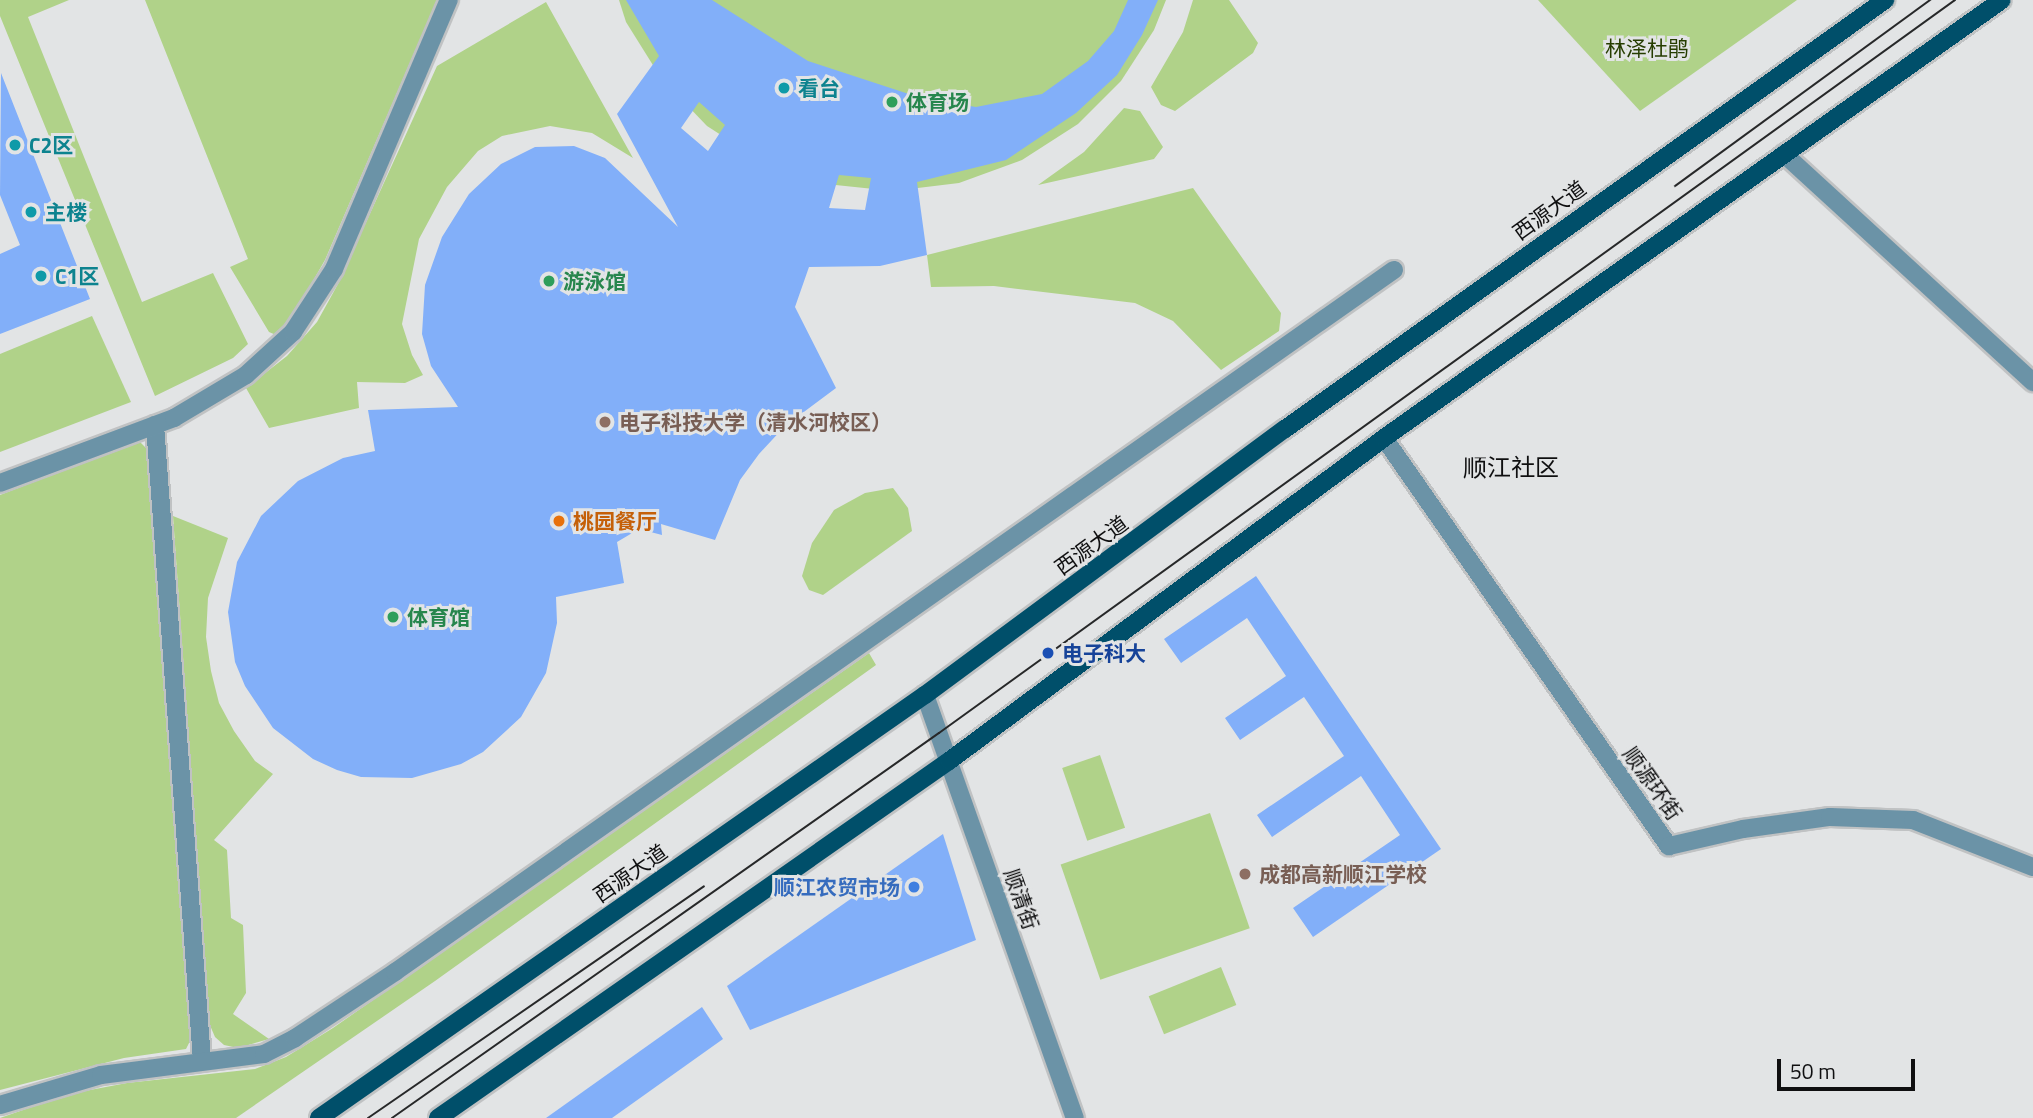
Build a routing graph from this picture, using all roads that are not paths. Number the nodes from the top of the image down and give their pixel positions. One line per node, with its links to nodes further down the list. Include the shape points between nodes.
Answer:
1 (449, 0): 7 (street, via 334,269 305,315 246,375)
2 (1885, 0): 10 (main road, 西源大道, via 1296,421)
3 (2001, 0): 4 (main road)
4 (1784, 155): 6 (street); 8 (main road)
5 (1394, 270): 13 (street, via 395,972 264,1054)
6 (2033, 382)
7 (155, 425): 9 (street); 13 (street)
8 (1384, 438): 11 (main road); 12 (street, 顺源环街, via 1669,846 1743,829 1830,817 1913,820)
9 (0, 483)
10 (925, 695): 11 (street, 顺清街); 15 (main road, 西源大道)
11 (949, 761): 16 (main road); 17 (street, 顺清街)
12 (2033, 867)
13 (202, 1061): 14 (street, via 101,1075)
14 (0, 1105)
15 (319, 1118)
16 (438, 1118)
17 (1075, 1118)

